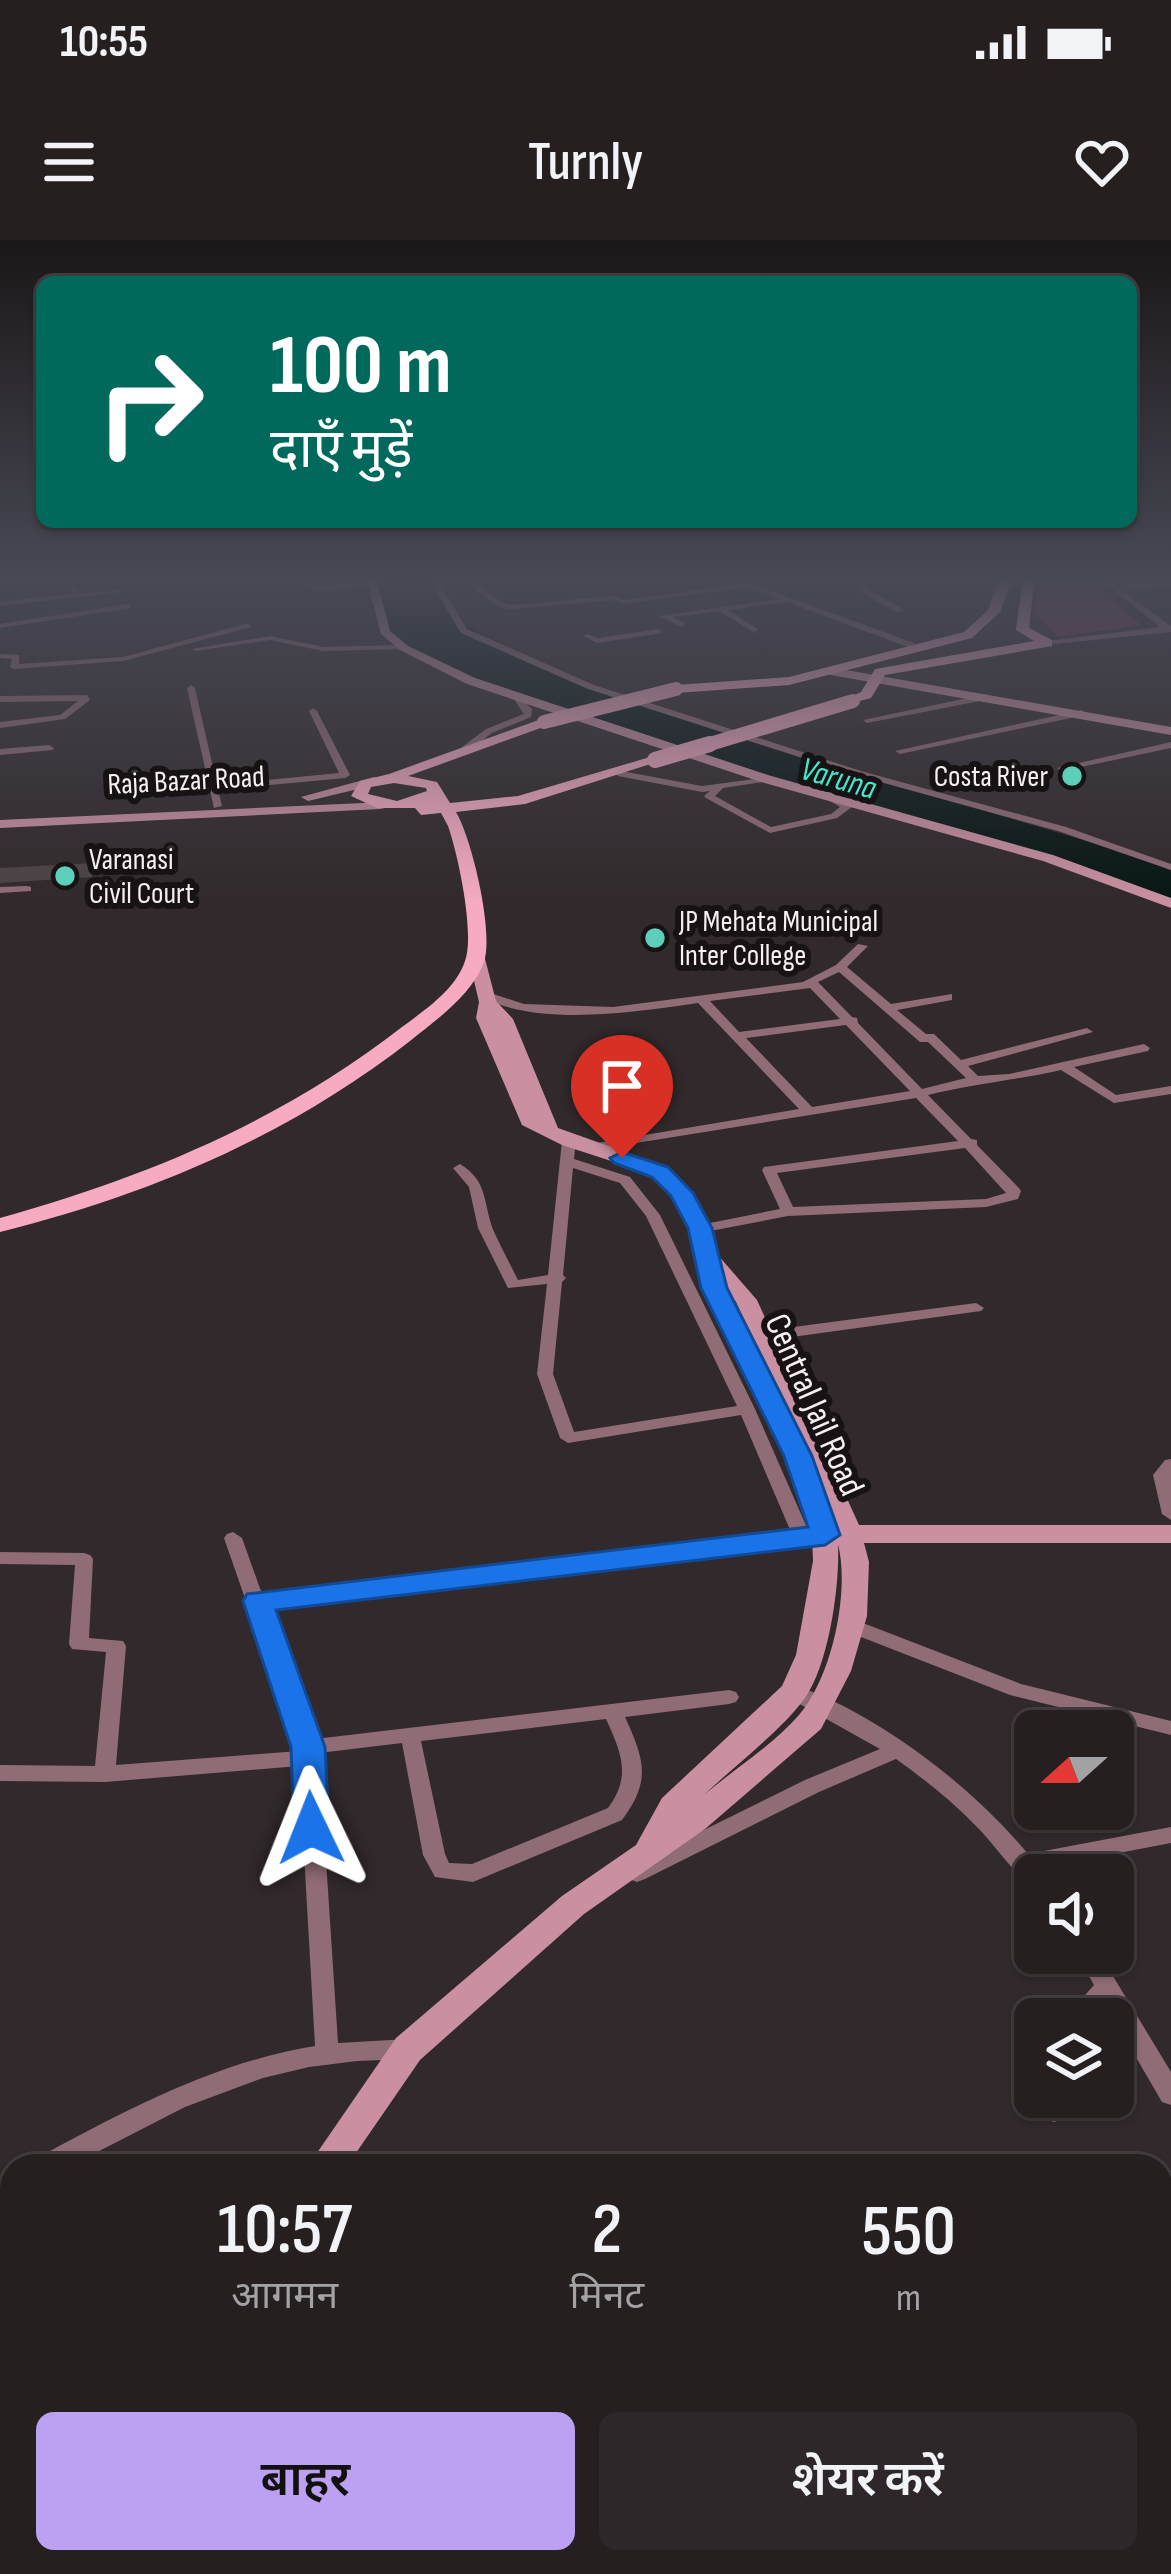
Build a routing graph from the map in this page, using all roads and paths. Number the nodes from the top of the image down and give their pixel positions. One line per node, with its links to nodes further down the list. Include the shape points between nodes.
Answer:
1 (486, 685): 7 (street)
2 (587, 685): 35 (street)
3 (742, 685): 17 (main road, bridge, via 676,689)
4 (871, 685): 21 (main road, bridge, via 854,701)
5 (904, 685): 8 (street)
6 (191, 688): 24 (street)
7 (515, 698): 17 (street, via 530,713); 22 (street)
8 (986, 698): 11 (street); 12 (street)
9 (0, 699): 13 (street, via 87,698 62,717)
10 (314, 711): 24 (street, via 345,775)
11 (1083, 712): 14 (street); 18 (street)
12 (868, 720)
13 (0, 724)
14 (1171, 731)
15 (1171, 745): 20 (street)
16 (49, 748): 19 (street)
17 (462, 750): 23 (main road); 25 (main road, via 443,764)
18 (900, 751)
19 (0, 752)
20 (1062, 768)
21 (621, 774): 26 (street); 32 (main road)
22 (766, 778): 26 (street); 27 (street)
23 (380, 780): 25 (main road); 28 (main road, via 358,796); 30 (street, Raja Bazar Road, via 290,801)
24 (213, 788): 30 (street)
25 (434, 789): 29 (main road); 32 (main road)
26 (715, 793): 27 (street, via 770,830 834,816 847,807)
27 (839, 799): 40 (street, via 1048,858)
28 (380, 805): 29 (main road); 33 (street)
29 (400, 805): 31 (main road)
30 (218, 806): 33 (street, Raja Bazar Road)
31 (421, 810): 32 (main road); 36 (main road)
32 (449, 810): 36 (main road)
33 (0, 820)
34 (1171, 853): 35 (street)
35 (1144, 857): 37 (street)
36 (464, 858): 42 (main road)
37 (1171, 867)
38 (27, 889): 39 (street)
39 (0, 890)
40 (1171, 903)
41 (862, 946): 43 (street)
42 (476, 955): 45 (street); 64 (main road, via 431,1013 329,1094 165,1174)
43 (840, 967): 44 (street); 48 (street)
44 (808, 983): 47 (street); 49 (street)
45 (486, 998): 47 (street, via 580,1012); 60 (street, via 485,1018 519,1106)
46 (948, 998): 48 (street)
47 (702, 1000): 51 (street)
48 (889, 1008): 53 (street)
49 (853, 1021): 51 (street); 57 (street)
50 (1087, 1032): 53 (street)
51 (735, 1036): 58 (street)
52 (1144, 1048): 54 (street)
53 (960, 1064): 55 (street)
54 (1063, 1066): 55 (street); 56 (street, via 1114,1099)
55 (975, 1080): 57 (street)
56 (1171, 1090)
57 (922, 1093): 58 (street); 59 (street)
58 (810, 1113): 61 (street)
59 (972, 1143): 63 (street, via 769,1170); 63 (street, via 1013,1196)
60 (561, 1145): 61 (street, Central Jail Road); 67 (street); 70 (street, via 626,1180 653,1215)
61 (591, 1148): 65 (street, Central Jail Road, via 668,1178)
62 (460, 1168): 67 (street, via 476,1186 485,1228 513,1285)
63 (788, 1212): 65 (street)
64 (0, 1226)
65 (700, 1228): 66 (street, Central Jail Road)
66 (710, 1259): 69 (street, via 735,1283); 74 (street, Central Jail Road, via 714,1288 798,1456)
67 (558, 1278): 70 (street, via 545,1374 568,1438)
68 (976, 1309): 69 (street)
69 (763, 1336): 74 (street)
70 (747, 1408): 74 (street)
71 (1171, 1463): 72 (street, via 1162,1475)
72 (1171, 1514)
73 (1171, 1534): 74 (street)
74 (825, 1535): 77 (street); 78 (street, via 856,1562); 79 (street, Central Jail Road, via 810,1655)
75 (233, 1538): 77 (street)
76 (0, 1558): 88 (street, via 84,1559 79,1644 116,1646)
77 (258, 1601): 86 (street)
78 (850, 1625): 81 (street); 83 (street, via 1016,1690)
79 (794, 1692): 81 (street); 90 (street, Central Jail Road, via 673,1806)
80 (729, 1697): 82 (street)
81 (824, 1706): 85 (street); 90 (street, via 708,1810)
82 (613, 1711): 84 (street); 84 (street, via 635,1764 631,1796 615,1814 473,1873 443,1870 434,1856)
83 (1171, 1728)
84 (410, 1735): 86 (street)
85 (897, 1750): 91 (street, via 977,1809); 93 (street)
86 (308, 1752): 88 (street); 98 (street)
87 (0, 1773): 88 (street)
88 (105, 1774)
89 (1171, 1835): 92 (street)
90 (650, 1847): 93 (street, Central Jail Road)
91 (1015, 1854)
92 (1094, 1854)
93 (573, 1905): 97 (street, Central Jail Road)
94 (1101, 1974): 95 (street)
95 (1108, 1985): 96 (street); 99 (street)
96 (1096, 1998)
97 (408, 2048): 98 (street); 102 (street, Central Jail Road)
98 (327, 2050): 101 (street, via 185,2095)
99 (1165, 2070): 100 (street)
100 (1171, 2094)
101 (69, 2154)
102 (334, 2154)

